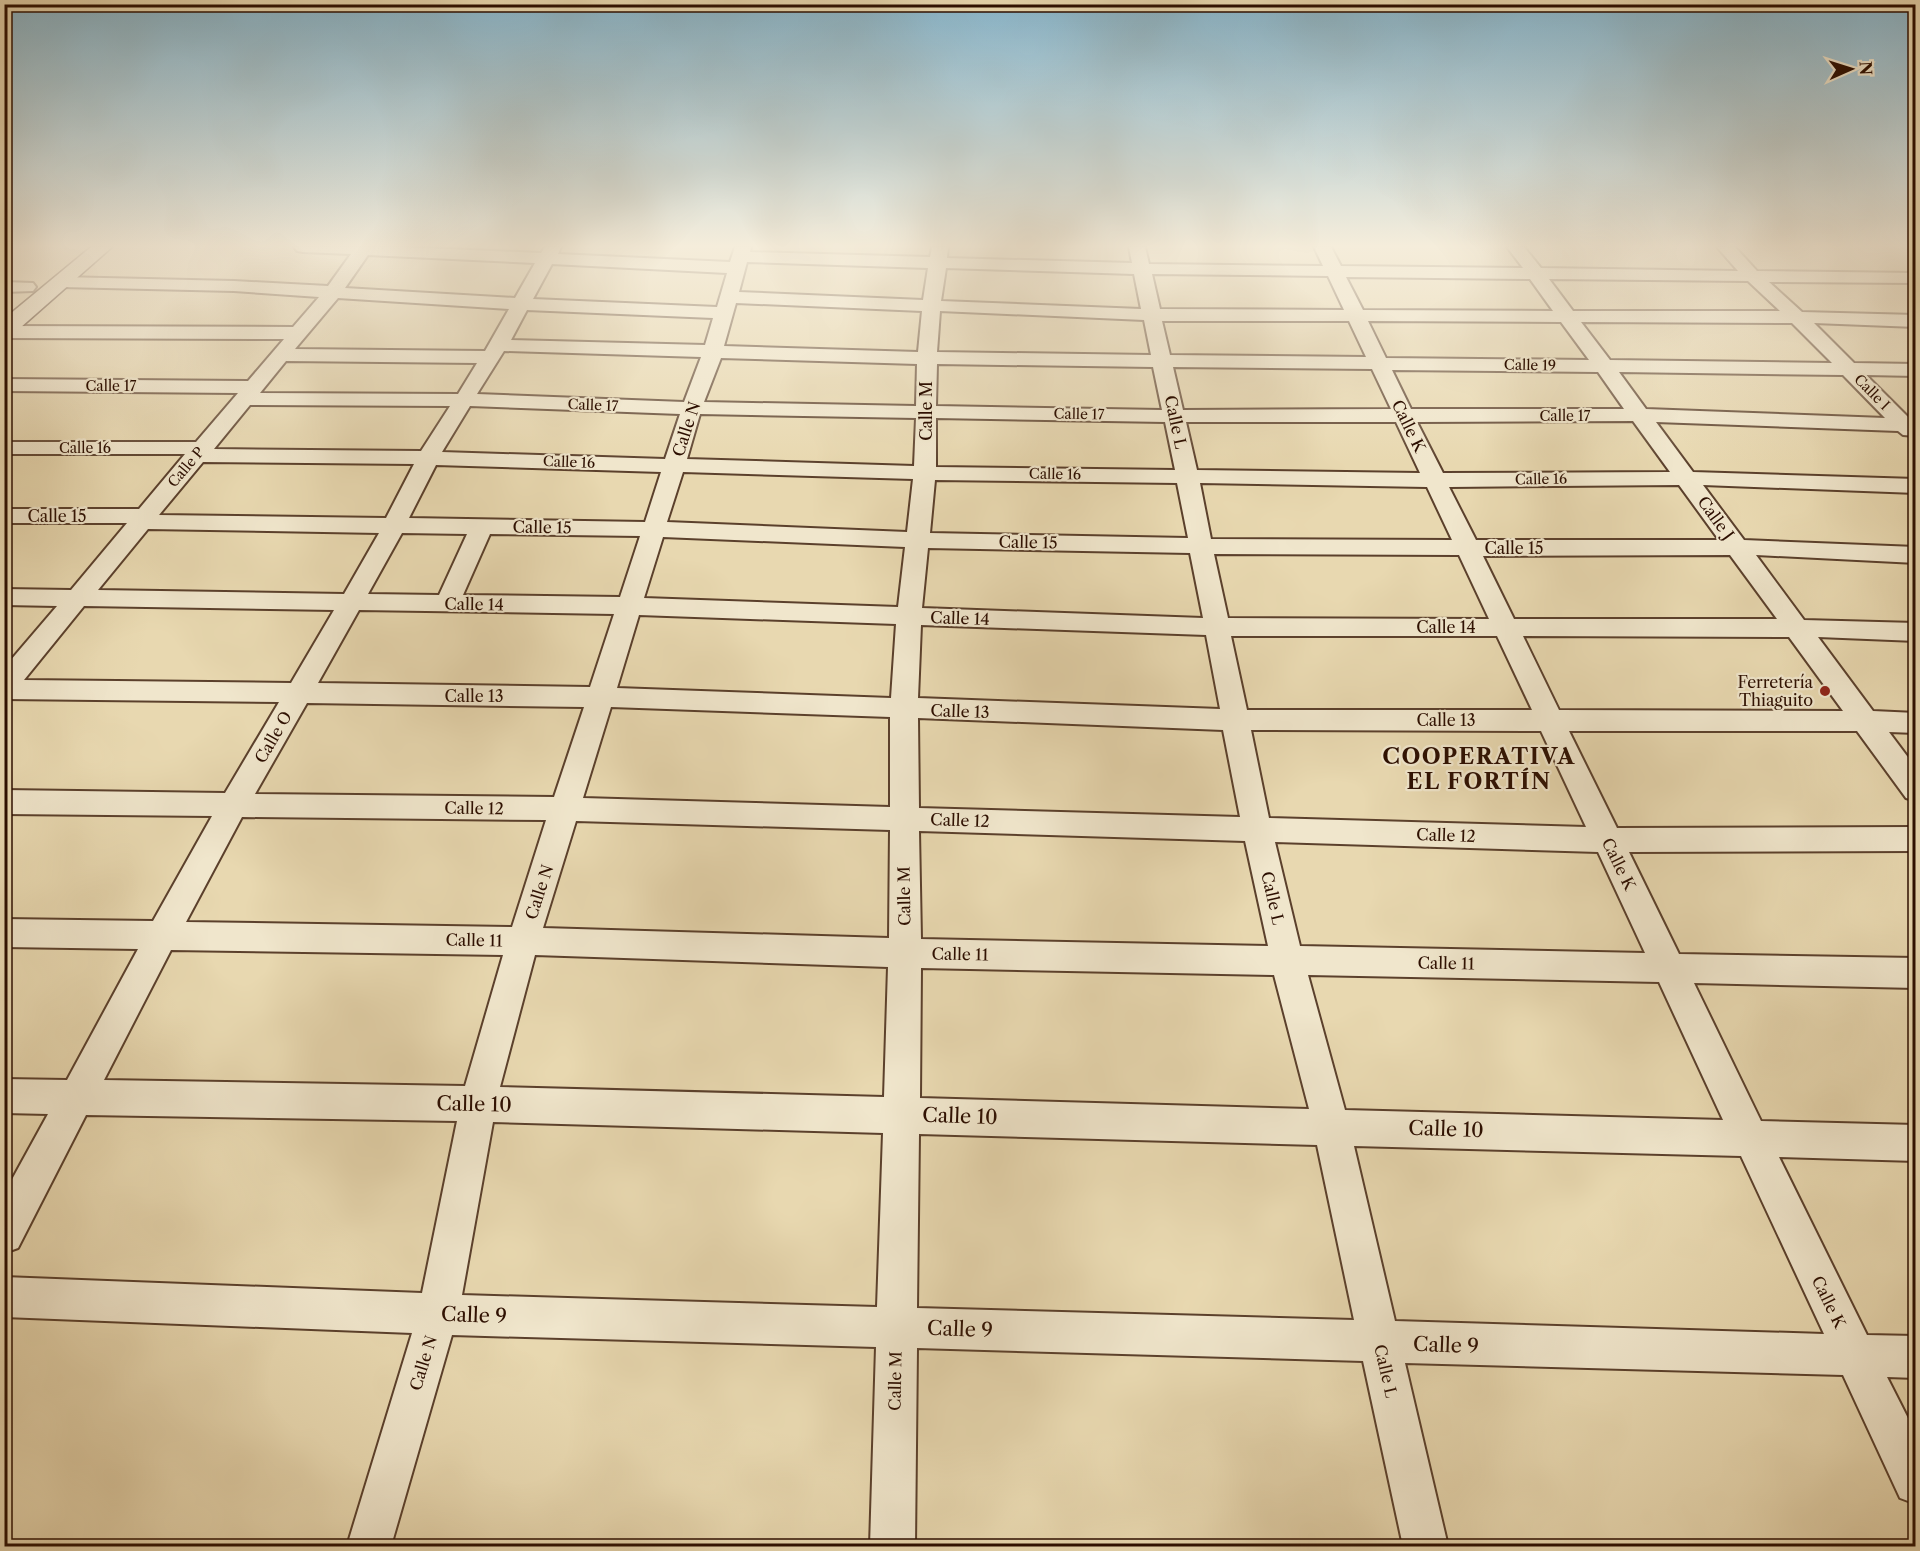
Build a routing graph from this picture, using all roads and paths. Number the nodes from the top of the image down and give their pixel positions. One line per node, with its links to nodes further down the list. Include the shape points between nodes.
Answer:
1 (18, 319): 12 (street)
2 (309, 319): 13 (street, Calle P)
3 (513, 319): 14 (street, Calle O)
4 (722, 319): 15 (street, Calle N)
5 (930, 319): 17 (street, Calle M)
6 (1153, 319): 18 (street, Calle L)
7 (1358, 319): 19 (street, Calle K)
8 (1570, 319): 20 (street, Calle J)
9 (1799, 319): 21 (street, Calle I)
10 (1868, 319): 11 (street)
11 (1916, 321)
12 (4, 331): 13 (street)
13 (297, 333): 16 (street, Calle P)
14 (494, 351): 15 (street, Calle 19); 16 (street, Calle 19); 25 (street, Calle O)
15 (713, 352): 17 (street, Calle 19); 26 (street, Calle N)
16 (281, 355): 24 (street, Calle P)
17 (927, 358): 18 (street, Calle 19); 27 (street, Calle M)
18 (1162, 361): 19 (street, Calle 19); 29 (street, Calle L)
19 (1378, 362): 20 (street, Calle 19); 30 (street, Calle K)
20 (1604, 366): 21 (street, Calle 19); 28 (street, Calle J)
21 (1849, 370): 22 (street, Calle 19); 31 (street, Calle I)
22 (1916, 370)
23 (4, 385): 24 (street, Calle 17)
24 (248, 393): 25 (street, Calle 17); 33 (street, Calle P)
25 (462, 400): 26 (street, Calle 17); 34 (street, Calle O)
26 (692, 408): 27 (street, Calle 17); 35 (street, Calle N)
27 (927, 412): 29 (street, Calle 17); 36 (street, Calle M)
28 (1640, 415): 30 (street, Calle 17); 31 (street, Calle 17); 38 (street, Calle J)
29 (1174, 416): 30 (street, Calle 17); 37 (street, Calle L)
30 (1405, 417): 39 (street, Calle K)
31 (1912, 429)
32 (4, 448): 33 (street, Calle 16)
33 (198, 452): 34 (street, Calle 16); 42 (street, Calle P)
34 (428, 458): 35 (street, Calle 16); 43 (street, Calle O)
35 (674, 465): 36 (street, Calle 16); 45 (street, Calle N)
36 (925, 472): 37 (street, Calle 16); 46 (street, Calle M)
37 (1188, 476): 39 (street, Calle 16); 47 (street, Calle L)
38 (1686, 478): 39 (street, Calle 16); 40 (street, Calle 16); 48 (street, Calle J)
39 (1435, 480): 49 (street, Calle K)
40 (1916, 486)
41 (4, 516): 42 (street, Calle 15)
42 (142, 519): 43 (street, Calle 15); 52 (street, Calle P)
43 (394, 526): 44 (street, Calle 15); 53 (street, Calle O)
44 (482, 527): 45 (street, Calle 15); 54 (street)
45 (654, 529): 46 (street, Calle 15); 55 (street, Calle N)
46 (918, 540): 47 (street, Calle 15); 56 (street, Calle M)
47 (1202, 546): 49 (street, Calle 15); 57 (street, Calle L)
48 (1737, 547): 49 (street, Calle 15); 50 (street, Calle 15); 59 (street, Calle J)
49 (1468, 548): 58 (street, Calle K)
50 (1916, 555)
51 (4, 597): 52 (street, Calle 14)
52 (78, 597): 53 (street, Calle 14); 61 (street, Calle P)
53 (351, 603): 54 (street, Calle 14); 62 (street, Calle O)
54 (447, 604): 55 (street, Calle 14)
55 (630, 606): 56 (street, Calle 14); 63 (street, Calle N)
56 (909, 616): 57 (street, Calle 14); 64 (street, Calle M)
57 (1217, 627): 58 (street, Calle 14); 65 (street, Calle L)
58 (1505, 627): 59 (street, Calle 14); 66 (street, Calle K)
59 (1797, 628): 60 (street, Calle 14); 67 (street, Calle J)
60 (1916, 632)
61 (4, 688): 62 (street, Calle 13)
62 (298, 695): 63 (street, Calle 13); 71 (street, Calle O)
63 (602, 697): 64 (street, Calle 13); 72 (street, Calle N)
64 (904, 709): 65 (street, Calle 13); 73 (street, Calle M)
65 (1236, 720): 66 (street, Calle 13); 74 (street, Calle L)
66 (1550, 720): 67 (street, Calle 13); 76 (street, Calle K)
67 (1865, 721): 68 (street, Calle 13); 69 (street, Calle J)
68 (1916, 723)
69 (1916, 790)
70 (4, 802): 71 (street, Calle 12)
71 (234, 804): 72 (street, Calle 12); 78 (street, Calle O)
72 (565, 809): 73 (street, Calle 12); 79 (street, Calle N)
73 (903, 818): 74 (street, Calle 12); 80 (street, Calle M)
74 (1257, 830): 76 (street, Calle 12); 81 (street, Calle L)
75 (1916, 839): 76 (street, Calle 12)
76 (1608, 840): 82 (street, Calle K)
77 (4, 933): 78 (street, Calle 11)
78 (162, 935): 79 (street, Calle 11); 85 (street, Calle O)
79 (523, 941): 80 (street, Calle 11); 86 (street, Calle N)
80 (905, 953): 81 (street, Calle 11); 87 (street, Calle M)
81 (1287, 960): 82 (street, Calle 11); 88 (street, Calle L)
82 (1668, 967): 83 (street, Calle 11); 89 (street, Calle K)
83 (1916, 974)
84 (4, 1096): 85 (street, Calle 10)
85 (76, 1098): 86 (street, Calle 10); 91 (street, Calle O)
86 (478, 1104): 87 (street, Calle 10); 93 (street, Calle N)
87 (901, 1115): 88 (street, Calle 10); 94 (street, Calle M)
88 (1332, 1126): 89 (street, Calle 10); 95 (street, Calle L)
89 (1751, 1138): 90 (street, Calle 10); 96 (street, Calle K)
90 (1916, 1143)
91 (4, 1234)
92 (4, 1298): 93 (street, Calle 9)
93 (438, 1314): 94 (street, Calle 9); 99 (street, Calle N)
94 (896, 1327): 95 (street, Calle 9); 100 (street, Calle M)
95 (1380, 1343): 96 (street, Calle 9); 101 (street, Calle L)
96 (1855, 1356): 97 (street, Calle 9); 98 (street, Calle K)
97 (1916, 1357)
98 (1916, 1482)
99 (369, 1546)
100 (892, 1546)
101 (1425, 1546)

